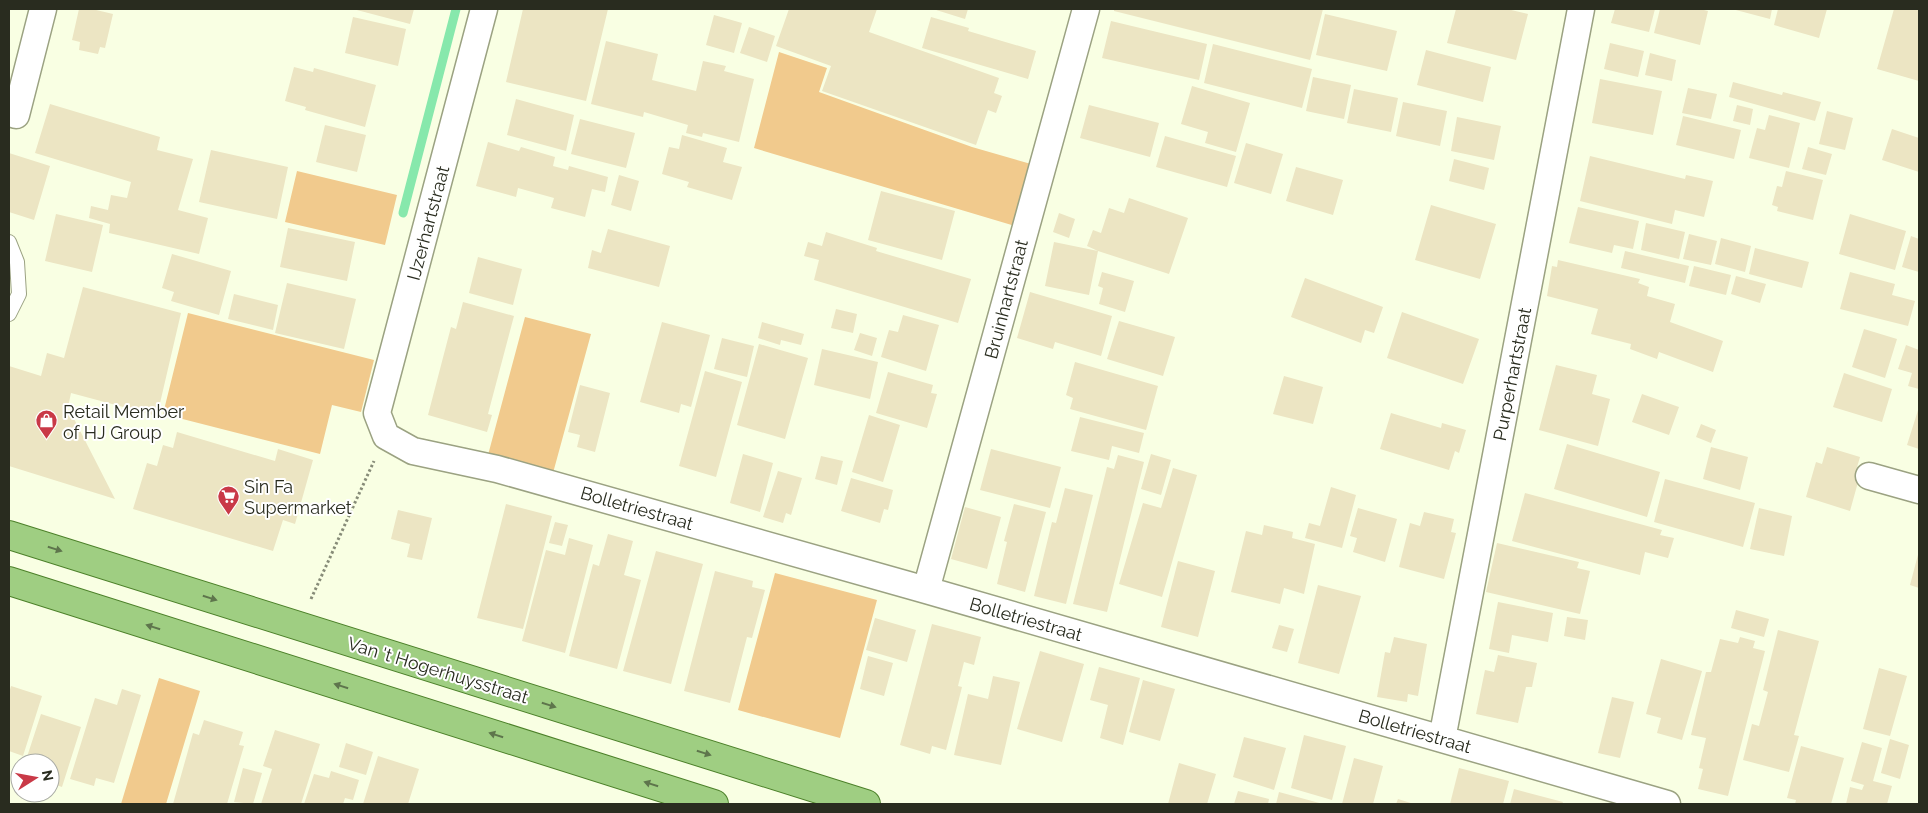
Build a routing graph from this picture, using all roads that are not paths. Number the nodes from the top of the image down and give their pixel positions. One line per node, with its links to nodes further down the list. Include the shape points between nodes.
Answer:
1 (43, 9): 5 (street)
2 (484, 9): 8 (street, IJzerhartstraat, via 377,413)
3 (1086, 9): 13 (street, Bruinhartstraat)
4 (1581, 9): 14 (street, Purperhartstraat)
5 (16, 115)
6 (9, 242): 7 (lane, via 17,262 19,294)
7 (9, 314)
8 (386, 436): 13 (street, Bolletriestraat, via 413,451 497,468)
9 (1869, 476): 10 (street)
10 (1919, 490)
11 (9, 535): 16 (main road, Van 't Hogerhuysstraat, one-way to 16)
12 (9, 581): 15 (main road, one-way to 12)
13 (926, 590): 14 (street, Bolletriestraat)
14 (1442, 739): 17 (street, Bolletriestraat)
15 (714, 804)
16 (866, 804)
17 (1667, 804)

